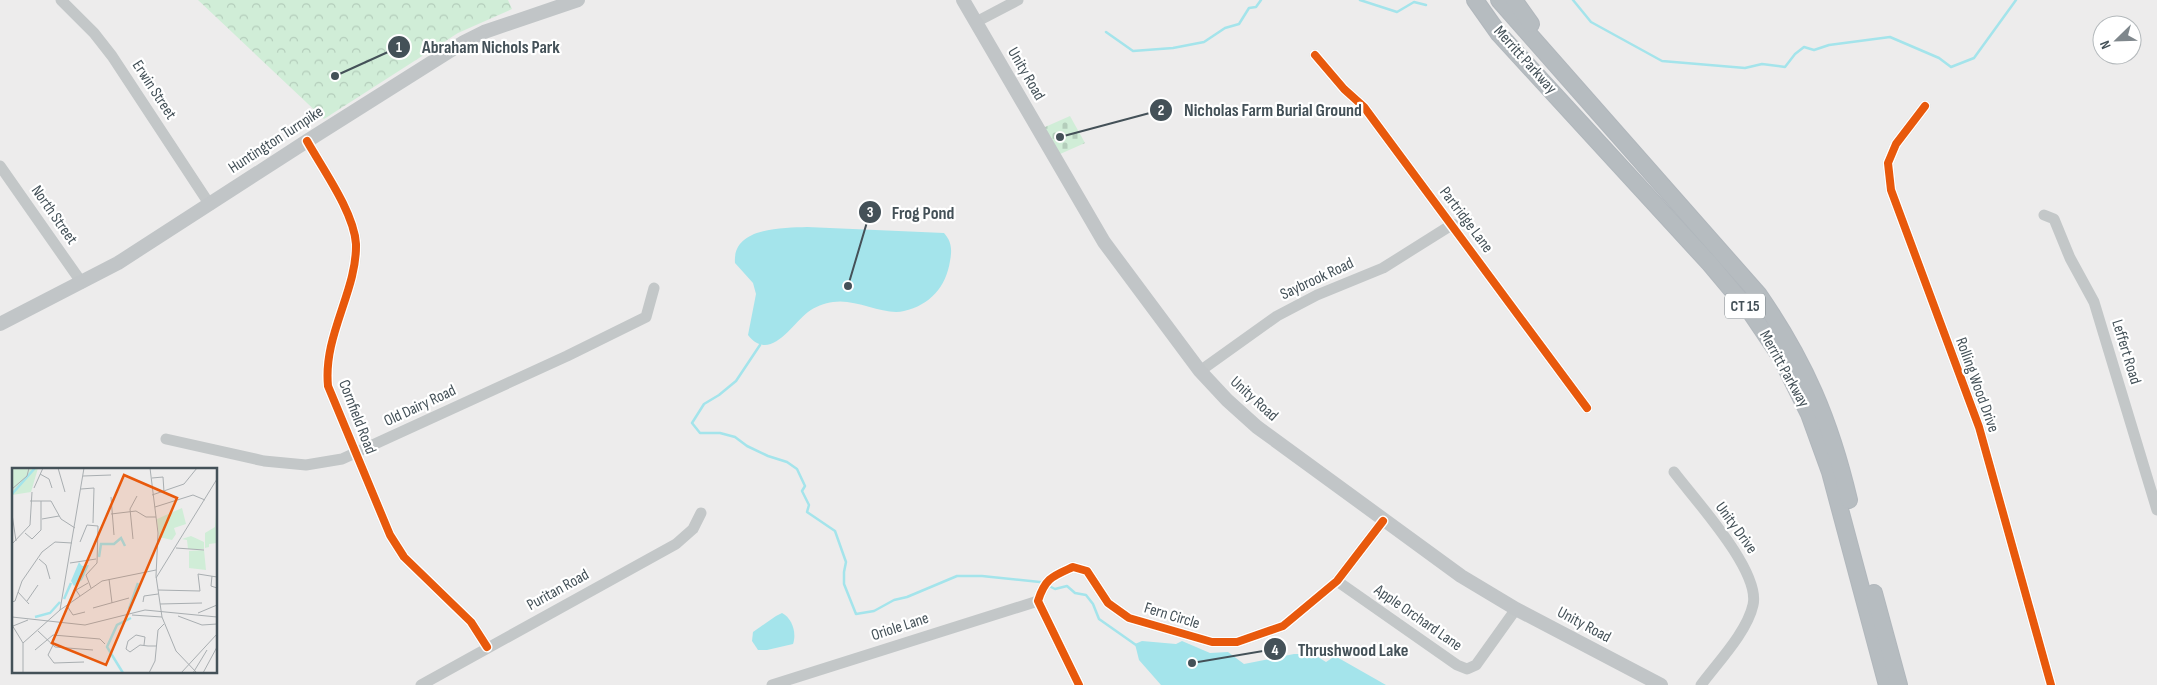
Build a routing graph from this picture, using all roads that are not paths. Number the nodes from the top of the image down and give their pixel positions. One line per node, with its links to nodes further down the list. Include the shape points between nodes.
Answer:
1 (61, 0): 16 (street, Erwin Street, via 112,56)
2 (578, 0): 14 (main road, Huntington Turnpike, via 464,42)
3 (963, 0): 9 (main road, Unity Road)
4 (1018, 0): 9 (street)
5 (1468, 0): 10 (highway)
6 (1476, 0): 10 (highway, Merritt Parkway / CT 15)
7 (1499, 0): 12 (highway, Merritt Parkway / CT 15)
8 (1514, 0): 12 (highway)
9 (976, 22): 22 (main road, Unity Road, via 1104,242)
10 (1499, 34): 39 (highway, Merritt Parkway / CT 15, via 1710,264 1751,313 1780,356 1810,414 1830,472)
11 (1315, 55): 18 (street, Partridge Lane, via 1364,107)
12 (1571, 82): 40 (highway, Merritt Parkway / CT 15, via 1743,274 1791,344 1810,380 1834,441)
13 (1925, 106): 41 (street, Rolling Wood Drive, via 1896,144 1888,163 1891,190 1979,427)
14 (307, 141): 16 (main road, Huntington Turnpike); 25 (street, Cornfield Road, via 350,216 356,243 353,268 331,340 326,372 328,386)
15 (0, 167): 19 (street, North Street)
16 (210, 205): 19 (main road, Huntington Turnpike)
17 (2044, 215): 27 (street, Leffert Road, via 2054,219 2070,258 2094,302)
18 (1453, 224): 22 (street, Saybrook Road, via 1383,268 1317,295 1277,316); 23 (street, Partridge Lane)
19 (82, 283): 21 (main road, Huntington Turnpike)
20 (654, 288): 25 (street, Old Dairy Road, via 646,317)
21 (0, 324)
22 (1200, 371): 29 (main road, Unity Road, via 1257,427)
23 (1588, 408)
24 (166, 439): 25 (street, Old Dairy Road, via 264,460 306,465)
25 (355, 454): 33 (street, Cornfield Road, via 390,535 404,557 470,622)
26 (1674, 472): 38 (street, Unity Drive, via 1743,562 1752,586 1753,604 1745,625)
27 (2157, 510)
28 (701, 513): 33 (street, Puritan Road, via 693,529 676,544)
29 (1383, 521): 30 (street, Fern Circle); 32 (main road, Unity Road, via 1461,576)
30 (1337, 581): 31 (street, Fern Circle, via 1282,626 1237,642 1212,642 1129,618 1108,603 1087,571 1073,567 1051,576); 32 (street, Apple Orchard Lane, via 1467,669 1476,665)
31 (1038, 601): 35 (street, Oriole Lane); 36 (street)
32 (1516, 609): 37 (main road, Unity Road)
33 (487, 647): 34 (street, Puritan Road)
34 (421, 685)
35 (772, 685)
36 (1079, 685)
37 (1660, 685)
38 (1701, 685)
39 (1887, 685)
40 (1899, 685)
41 (2051, 685)

